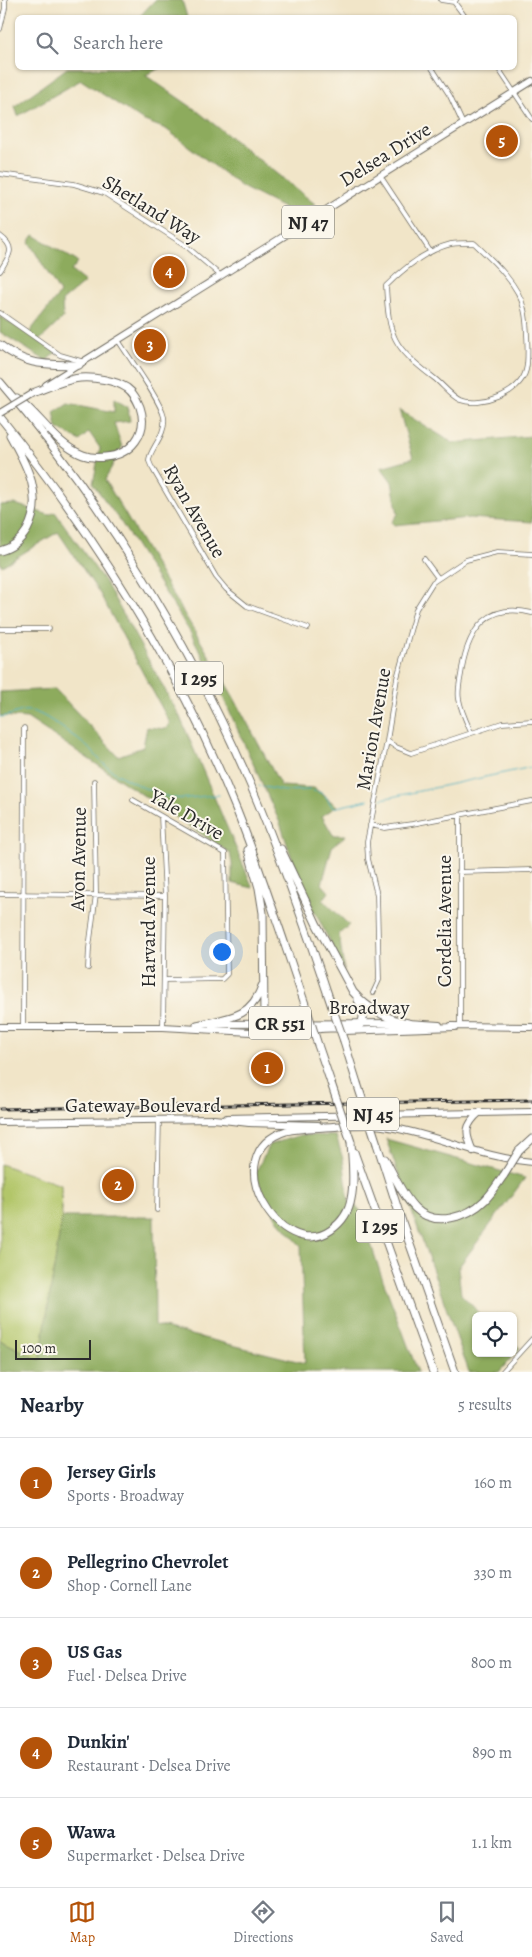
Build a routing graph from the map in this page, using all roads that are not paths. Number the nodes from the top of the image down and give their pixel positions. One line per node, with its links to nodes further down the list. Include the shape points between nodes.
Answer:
1 (5, 0): 5 (street)
2 (441, 0): 3 (street)
3 (455, 1): 4 (street)
4 (464, 15)
5 (0, 29)
6 (433, 70): 11 (street)
7 (499, 70): 9 (street)
8 (532, 81): 9 (main road, Delsea Drive / NJ 47)
9 (514, 92): 10 (street); 11 (main road, Delsea Drive / NJ 47)
10 (532, 119)
11 (463, 124): 13 (main road, Delsea Drive / NJ 47)
12 (0, 174): 17 (street, Shetland Way, via 74,184 104,193 185,245)
13 (381, 177): 15 (street); 17 (main road, Delsea Drive / NJ 47)
14 (0, 236): 16 (street, via 8,241 10,249 10,256)
15 (430, 251): 15 (street, via 386,286 389,323 397,345 459,400 480,403 499,397 512,389 526,370 524,308 503,272 474,243 452,244)
16 (0, 271)
17 (221, 276): 19 (main road, Delsea Drive / NJ 47)
18 (0, 312): 21 (street, via 60,355)
19 (118, 340): 21 (main road, Delsea Drive / NJ 47); 31 (street, Ryan Avenue, via 164,417 163,432 149,461 216,577 247,606)
20 (0, 345): 21 (highway, via 30,362)
21 (81, 364): 24 (main road, Delsea Drive / NJ 47)
22 (0, 382): 23 (highway, I 295)
23 (7, 390): 24 (highway, via 70,448 94,458 115,456 128,450 142,426 142,415 134,395 111,382 79,378); 39 (highway, I 295, via 81,486 149,589 200,680)
24 (33, 393): 25 (main road, Delsea Drive / NJ 47, bridge)
25 (0, 416): 26 (highway, via 26,464 35,501 24,535); 42 (highway, I 295, via 64,501 140,618 189,708)
26 (0, 551)
27 (532, 554): 29 (street, Marion Avenue, via 484,554 466,560)
28 (424, 559): 29 (street)
29 (438, 578): 37 (street, Marion Avenue, via 419,603 410,628 397,678)
30 (532, 613): 36 (street, via 509,610 496,613 472,634 458,697)
31 (308, 628)
32 (0, 629): 33 (street)
33 (49, 629)
34 (532, 721): 36 (street, via 502,722)
35 (24, 728): 49 (street)
36 (471, 732): 37 (street, via 411,753)
37 (387, 740): 45 (street, Marion Avenue)
38 (94, 781): 50 (street, Avon Avenue)
39 (250, 785): 55 (highway, via 317,926); 76 (highway, I 295, bridge, via 285,870)
40 (133, 800): 43 (street, Yale Drive)
41 (532, 801): 44 (street)
42 (236, 809): 53 (highway, via 262,905); 75 (highway, I 295, bridge, via 279,922)
43 (161, 816): 51 (street, Harvard Avenue); 54 (street, Yale Drive, via 225,854 227,974 222,979)
44 (460, 816): 45 (street, via 385,828); 47 (street, Cordelia Avenue)
45 (370, 824): 56 (street, Marion Avenue, via 367,850 377,895 379,980)
46 (532, 870): 47 (street)
47 (459, 872): 63 (street, Cordelia Avenue)
48 (0, 894): 49 (street)
49 (24, 894): 50 (street); 65 (street)
50 (96, 894): 51 (street); 52 (street, Avon Avenue)
51 (165, 896): 54 (street, Harvard Avenue)
52 (88, 968)
53 (264, 978): 57 (highway); 60 (highway, via 258,997 246,1010 234,1017)
54 (164, 980): 62 (street, Harvard Avenue)
55 (353, 992): 58 (highway, via 370,1008); 59 (highway, via 362,1007)
56 (373, 993)
57 (266, 1023): 59 (main road, Broadway / CR 551); 60 (main road, Broadway / CR 551); 67 (highway)
58 (408, 1023): 59 (main road, Broadway / CR 551); 63 (main road, Broadway / CR 551)
59 (362, 1024): 66 (highway, via 352,1028)
60 (197, 1025): 62 (main road, Broadway / CR 551)
61 (0, 1027): 65 (main road, Broadway / CR 551)
62 (163, 1027): 65 (main road, Broadway / CR 551); 67 (main road, Broadway / CR 551)
63 (457, 1027): 64 (main road, Broadway / CR 551); 66 (main road, Broadway / CR 551)
64 (532, 1027)
65 (23, 1028)
66 (309, 1030): 67 (main road, Broadway / CR 551)
67 (277, 1031)
68 (480, 1112): 69 (main road, NJ 45); 70 (main road, NJ 45); 77 (main road, via 471,1120 467,1130)
69 (532, 1112)
70 (214, 1118): 71 (main road, Gateway Boulevard / NJ 45); 73 (main road, Gateway Boulevard / NJ 45, via 248,1123)
71 (159, 1119): 72 (main road, Gateway Boulevard / NJ 45); 79 (street)
72 (0, 1122)
73 (339, 1126): 75 (highway, via 287,1131 260,1151 254,1173 256,1190 264,1206 287,1229 300,1235 316,1236 341,1222 351,1199); 77 (main road, NJ 45, via 383,1126)
74 (532, 1139): 76 (highway, bridge, via 487,1198 456,1216 433,1218 411,1204)
75 (350, 1142): 84 (highway, I 295)
76 (377, 1144): 83 (highway, I 295)
77 (474, 1151): 78 (main road, NJ 45)
78 (532, 1162)
79 (157, 1210)
80 (532, 1339): 81 (street)
81 (527, 1345): 82 (street); 85 (street)
82 (532, 1350)
83 (455, 1370)
84 (432, 1372)
85 (502, 1372)

